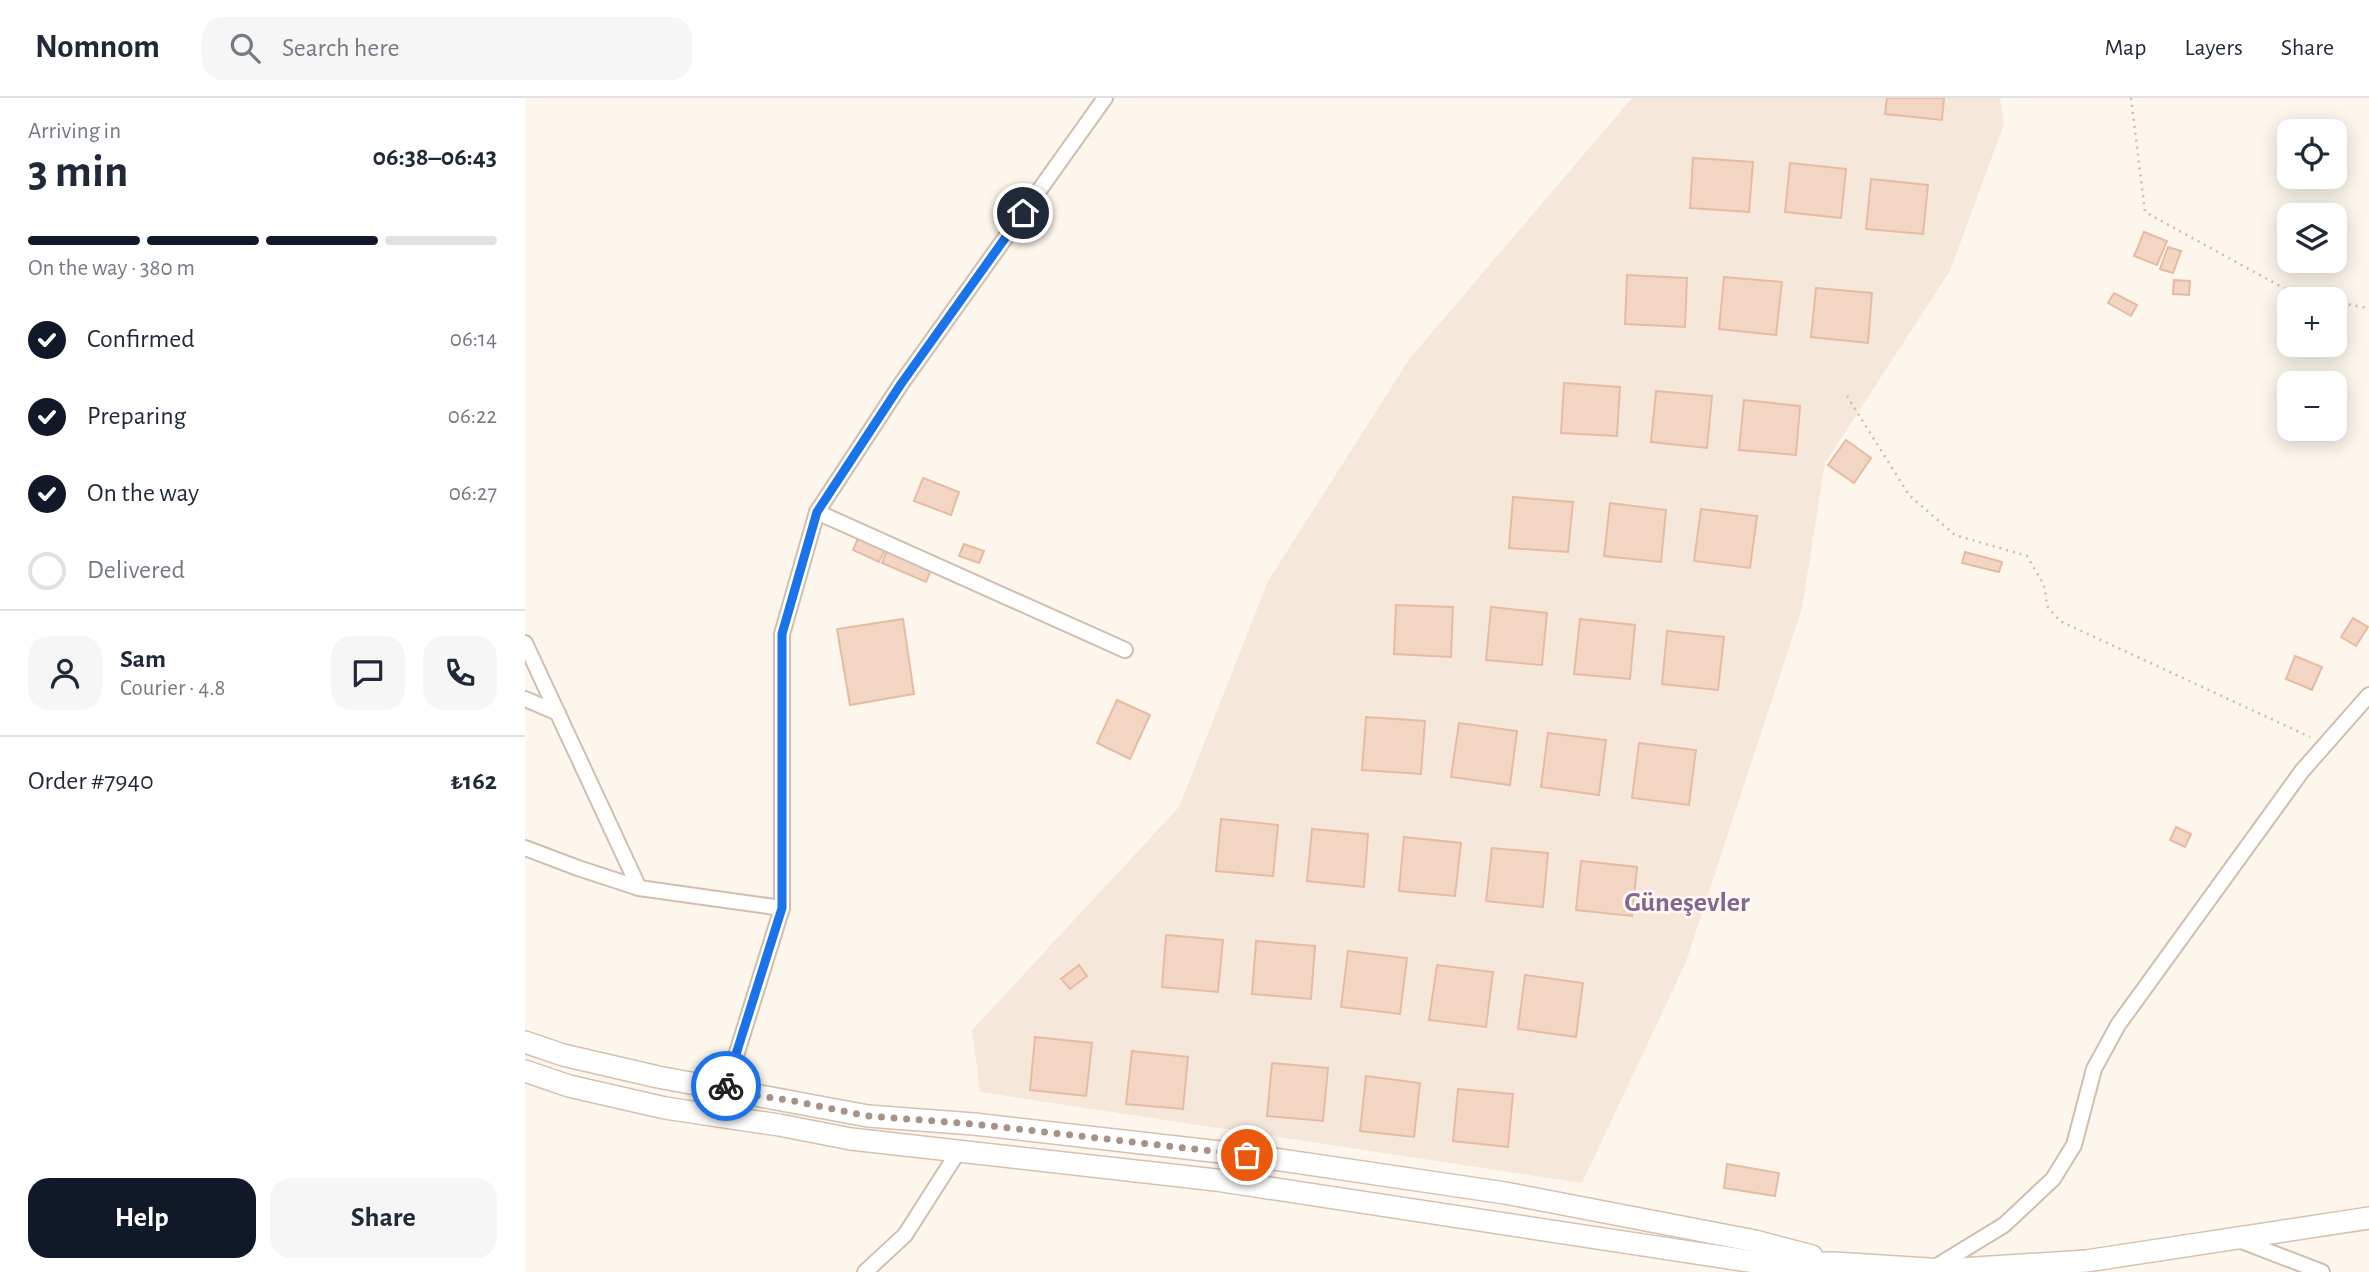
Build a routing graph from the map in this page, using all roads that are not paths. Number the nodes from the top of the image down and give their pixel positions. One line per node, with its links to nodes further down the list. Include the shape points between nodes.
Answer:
1 (1105, 98): 2 (street, via 901,384)
2 (817, 512): 4 (street); 10 (street, via 782,634)
3 (525, 643): 7 (street)
4 (1125, 650)
5 (2369, 695): 18 (street, via 2295,781 2118,1025 2094,1069 2074,1145 2053,1179 2004,1225)
6 (525, 699): 7 (street)
7 (558, 713): 9 (street)
8 (525, 848): 9 (street)
9 (639, 888): 10 (street)
10 (782, 908): 13 (street)
11 (525, 1042): 13 (main road, via 563,1055)
12 (525, 1071): 14 (main road, via 665,1108)
13 (725, 1091): 17 (main road, via 868,1116 1247,1155 1505,1193 1755,1241)
14 (958, 1152): 17 (main road, via 1216,1180 1768,1264); 19 (street, via 905,1235)
15 (2369, 1218): 16 (main road)
16 (2238, 1239): 18 (main road, via 2086,1261); 20 (street)
17 (1834, 1263): 18 (main road)
18 (1931, 1270)
19 (866, 1272)
20 (2322, 1272)

